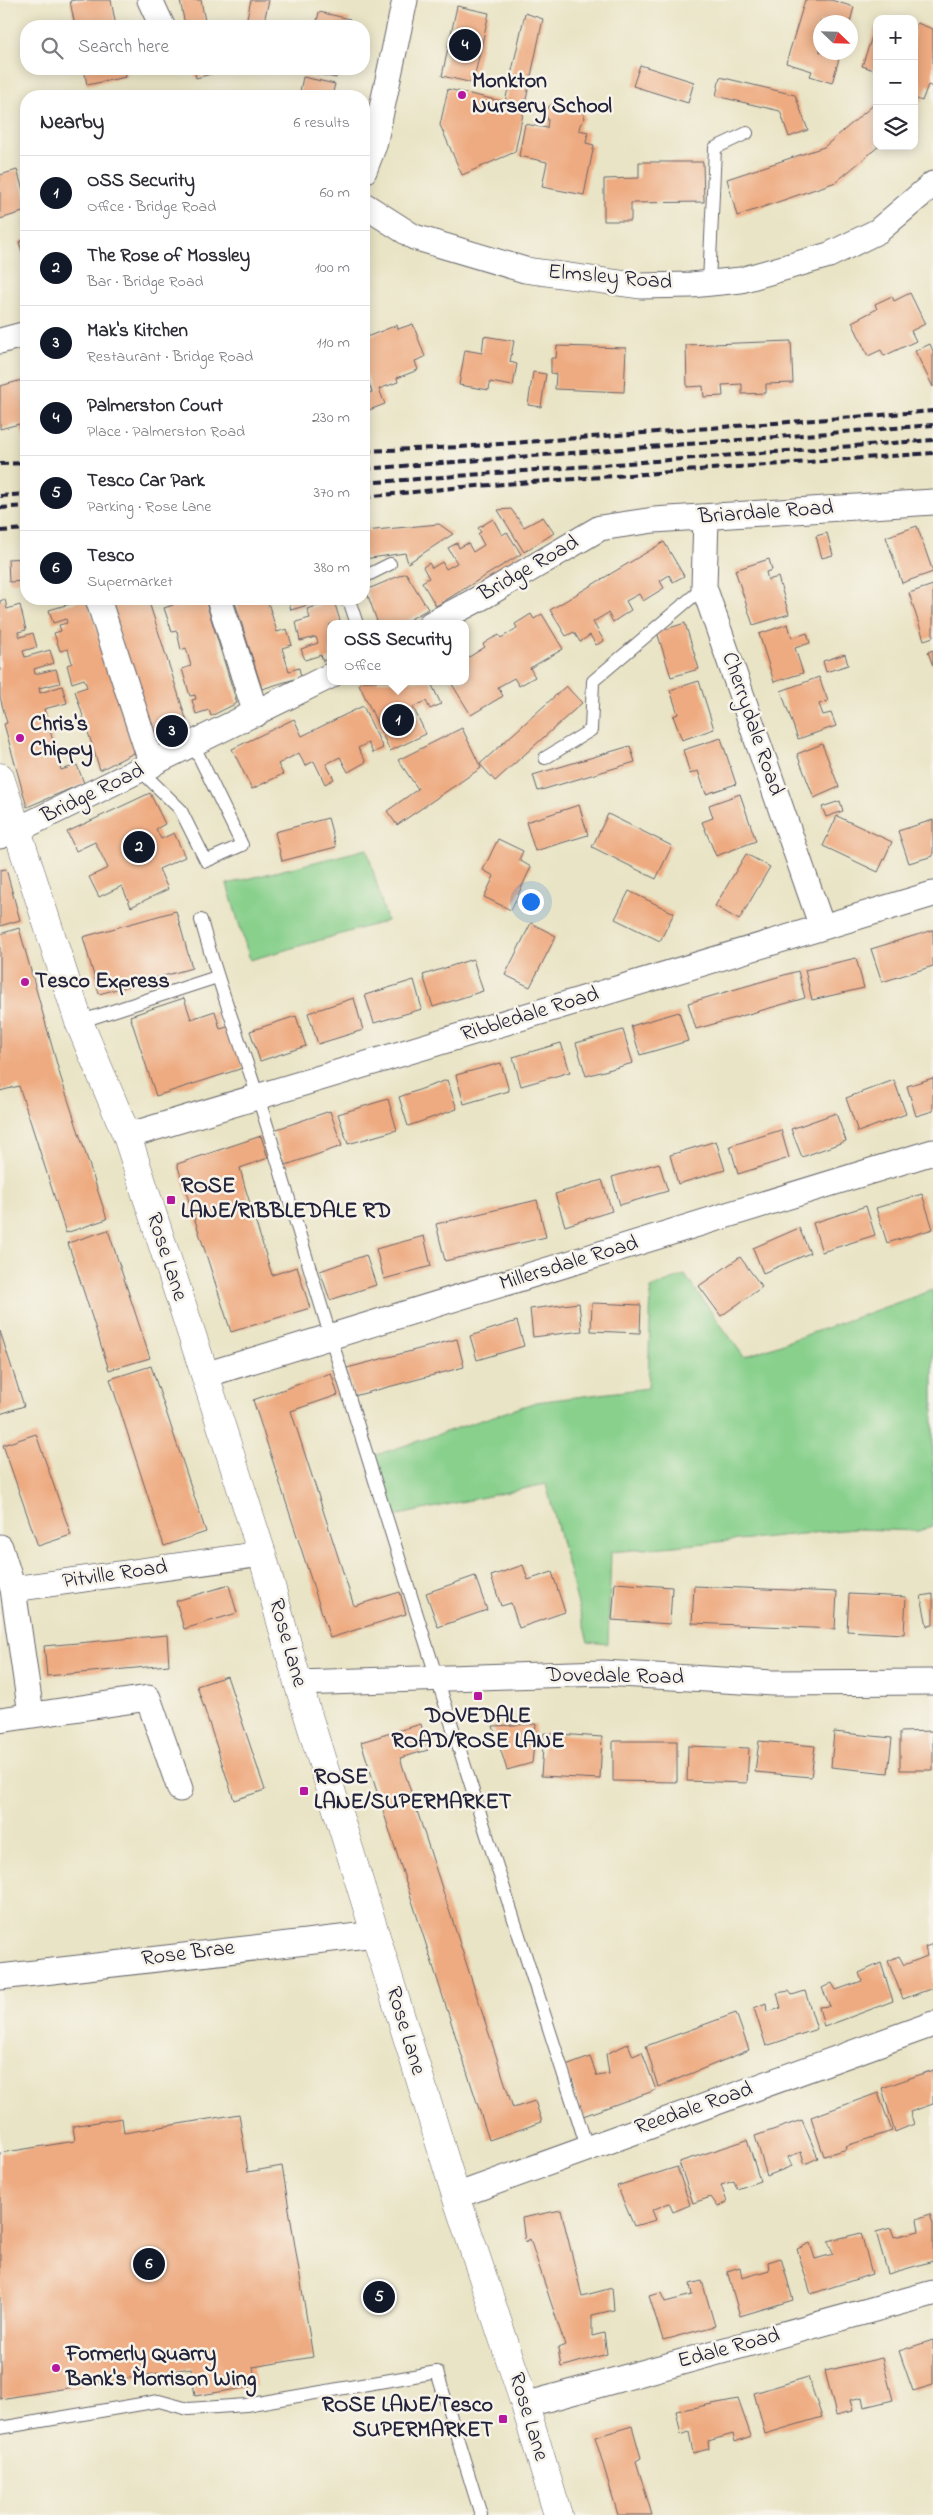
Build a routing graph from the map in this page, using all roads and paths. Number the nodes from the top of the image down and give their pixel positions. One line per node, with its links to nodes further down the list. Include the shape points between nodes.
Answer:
1 (150, 0): 3 (street)
2 (405, 0): 5 (street)
3 (159, 20)
4 (747, 133): 8 (lane, via 714,148)
5 (370, 156)
6 (933, 184): 8 (street, Elmsley Road, via 878,231 829,255 741,280)
7 (370, 209): 8 (street, Elmsley Road, via 414,237 525,270 641,286)
8 (709, 283)
9 (20, 336): 10 (street)
10 (0, 341)
11 (933, 502): 12 (street, Briardale Road)
12 (706, 517): 13 (street, Briardale Road); 16 (street, Cherrydale Road)
13 (600, 528): 21 (street, Bridge Road)
14 (390, 564): 15 (lane)
15 (370, 574)
16 (704, 587): 25 (lane, via 594,681 591,730); 31 (street, Cherrydale Road)
17 (100, 605): 26 (street)
18 (221, 605): 23 (street)
19 (350, 605): 20 (lane)
20 (356, 620)
21 (439, 620)
22 (327, 678): 23 (street, Bridge Road)
23 (256, 714): 24 (street, Bridge Road)
24 (194, 744): 26 (street, Bridge Road); 26 (lane, via 242,845 206,861 180,809)
25 (545, 758)
26 (146, 768): 28 (street, Bridge Road)
27 (0, 777): 28 (street, Rose Lane)
28 (9, 833): 33 (street, Rose Lane)
29 (933, 894): 31 (street, Ribbledale Road)
30 (201, 920): 32 (lane)
31 (822, 927): 34 (street, Ribbledale Road)
32 (217, 977): 33 (lane); 34 (lane)
33 (79, 1022): 35 (street, Rose Lane)
34 (259, 1096): 35 (street, Ribbledale Road); 37 (lane)
35 (127, 1136): 38 (street, Rose Lane)
36 (933, 1152): 37 (street, Millersdale Road)
37 (330, 1337): 38 (street, Millersdale Road); 42 (lane)
38 (205, 1376): 40 (street, Rose Lane)
39 (0, 1547): 41 (street)
40 (262, 1554): 41 (street, Pitville Road); 44 (street, Rose Lane)
41 (13, 1589): 45 (street)
42 (436, 1679): 43 (street, Dovedale Road, via 603,1673 773,1683); 44 (street, Dovedale Road); 51 (lane)
43 (933, 1682)
44 (298, 1684): 48 (street, Rose Lane)
45 (31, 1714): 46 (street); 47 (street, via 148,1698)
46 (0, 1720)
47 (180, 1789)
48 (376, 1934): 49 (street, Rose Brae); 52 (street, Rose Lane)
49 (0, 1977)
50 (933, 2024): 51 (street, Reedale Road)
51 (587, 2147): 52 (street, Reedale Road)
52 (456, 2196): 54 (street, Rose Lane)
53 (933, 2293): 54 (street, Edale Road)
54 (525, 2405): 57 (street, Rose Lane)
55 (0, 2428): 56 (lane, via 159,2401 188,2409 246,2405 437,2372)
56 (481, 2515)
57 (558, 2515)

